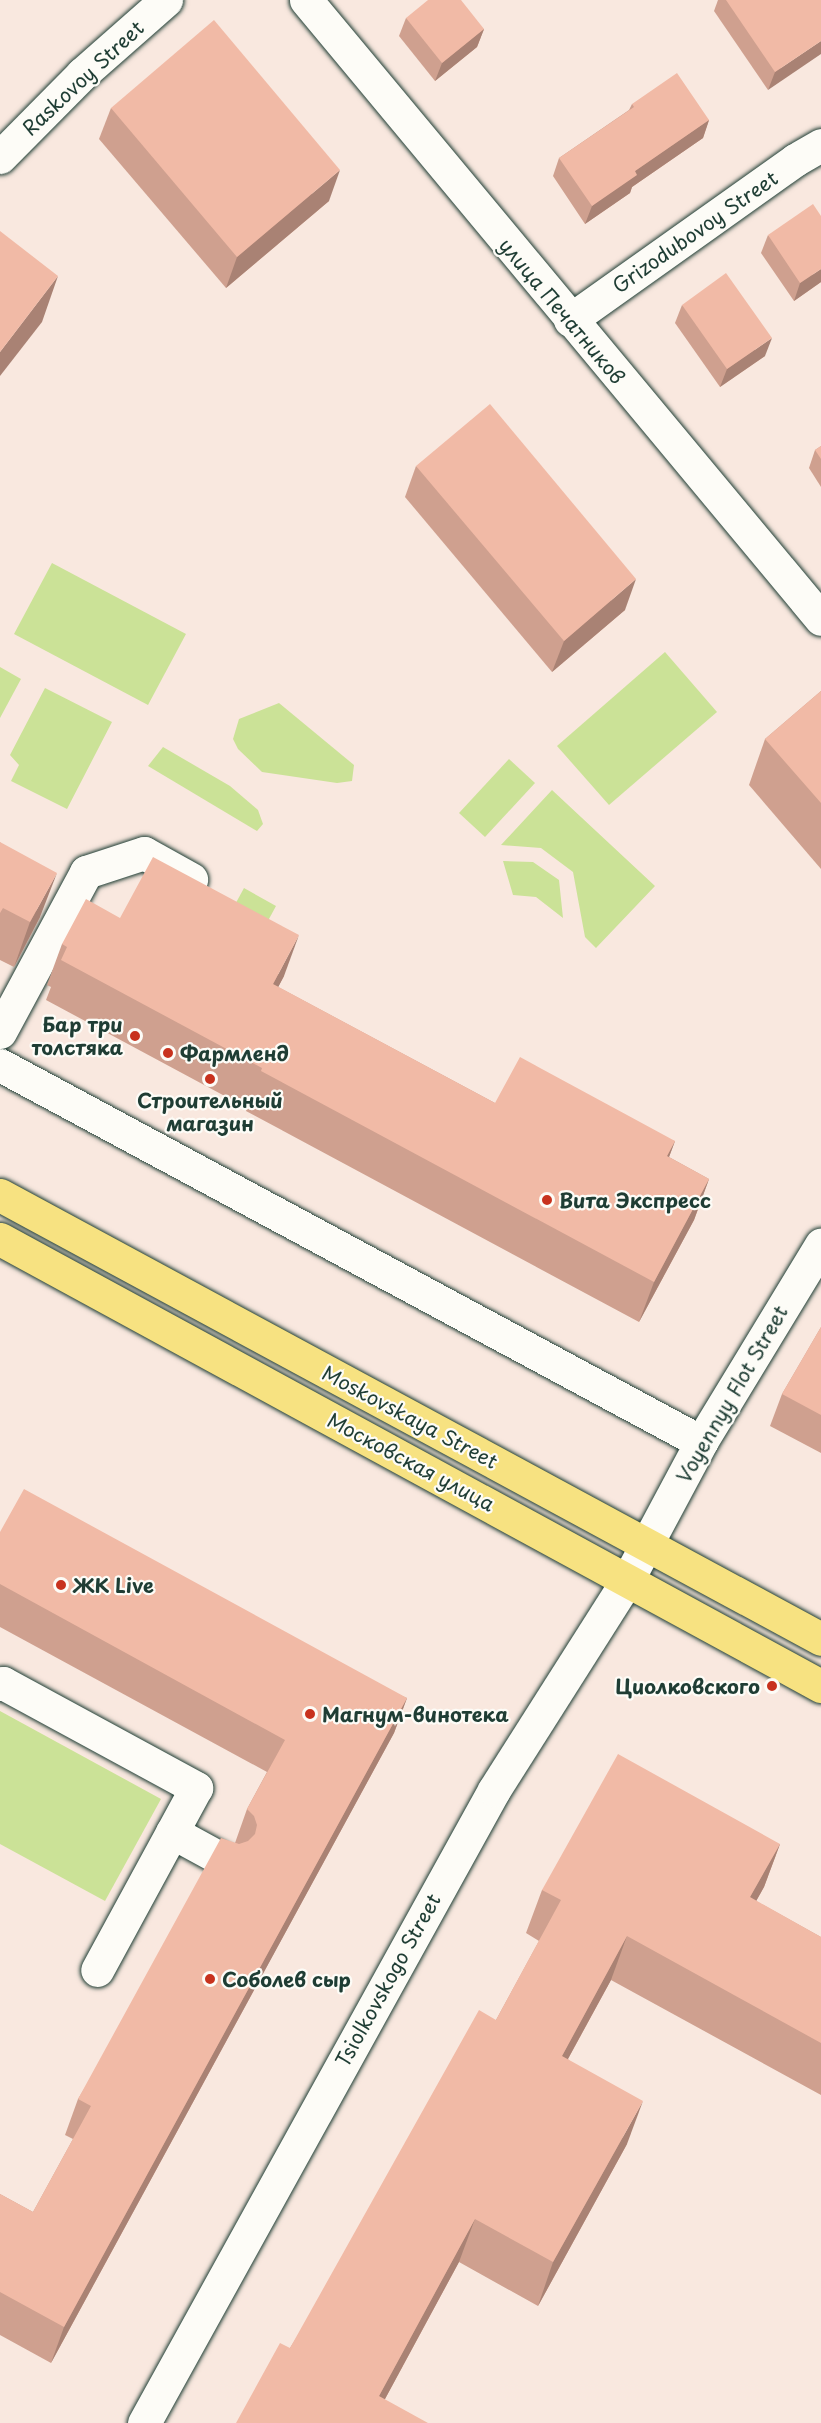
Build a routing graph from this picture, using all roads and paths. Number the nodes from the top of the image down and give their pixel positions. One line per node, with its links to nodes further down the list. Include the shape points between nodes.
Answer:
1 (166, 0): 4 (street, Raskovoy Street, via 82,74)
2 (306, 0): 5 (street, улица Печатников)
3 (821, 145): 5 (street, Grizodubovoy Street)
4 (0, 157)
5 (570, 320): 6 (street, улица Печатников)
6 (821, 619)
7 (221, 895): 8 (street, via 144,853 86,872 20,979)
8 (0, 1032)
9 (0, 1065): 13 (street)
10 (0, 1195): 14 (main road, Moskovskaya Street)
11 (0, 1239): 15 (main road, Московская улица)
12 (821, 1245): 13 (street, Voyennyy Flot Street)
13 (701, 1442): 14 (street, Voyennyy Flot Street)
14 (647, 1545): 15 (street, Tsiolkovskogo Street); 16 (main road, Moskovskaya Street)
15 (628, 1580): 18 (main road, Московская улица); 22 (street, Tsiolkovskogo Street, via 494,1790)
16 (821, 1639)
17 (0, 1683): 19 (street, via 196,1788)
18 (821, 1686)
19 (172, 1832): 20 (street); 21 (street)
20 (225, 1861)
21 (97, 1970)
22 (144, 2423)

